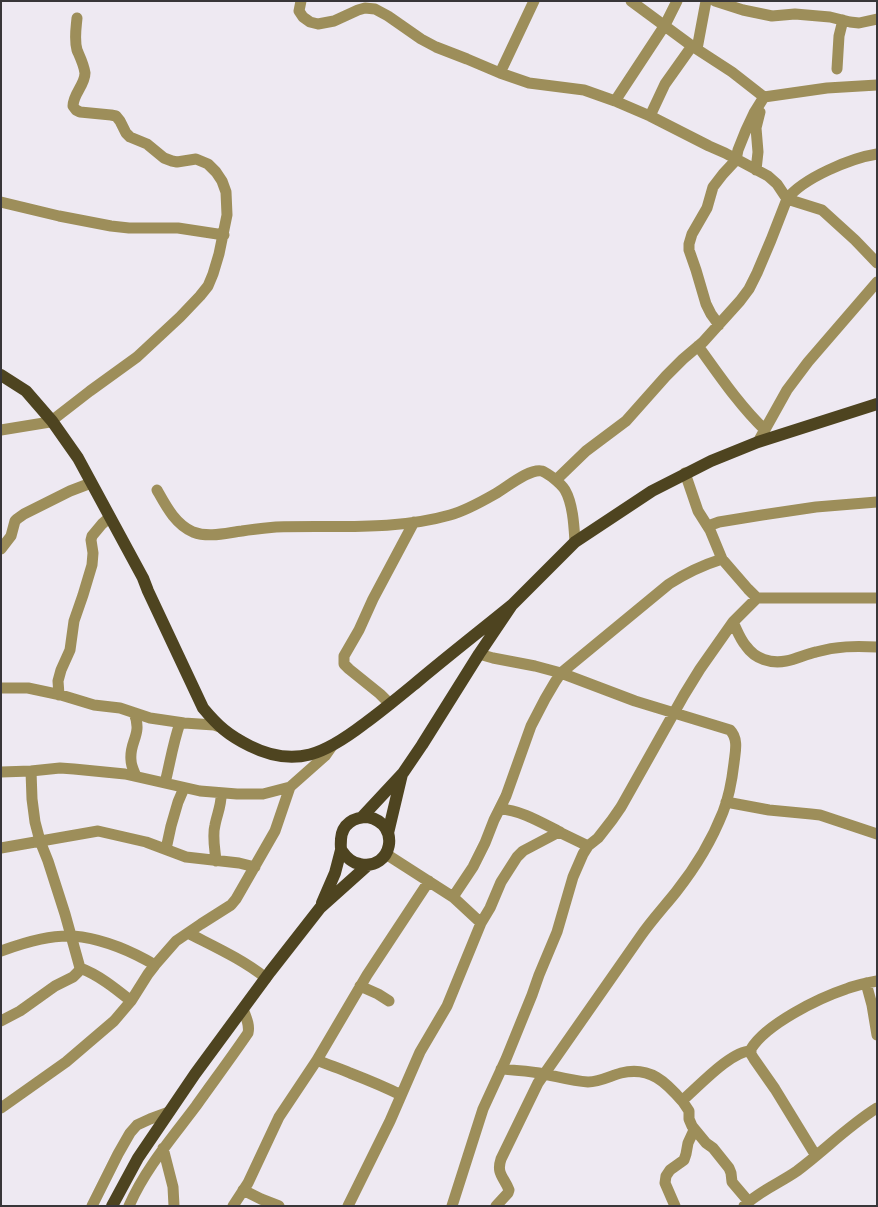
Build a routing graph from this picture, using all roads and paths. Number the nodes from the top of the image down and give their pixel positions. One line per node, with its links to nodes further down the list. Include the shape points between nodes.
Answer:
1 (301, 1): 13 (street, via 303,17 318,24 365,8 375,9 436,47)
2 (534, 1): 13 (street)
3 (631, 1): 10 (street)
4 (677, 1): 10 (street)
5 (706, 1): 11 (street)
6 (715, 1): 9 (street, via 772,16 796,14)
7 (77, 18): 23 (street, via 75,40 85,70 73,106 80,112 116,116 130,137 147,144 164,158 177,162 196,159 208,164 222,181 226,192)
8 (877, 19): 9 (street, via 860,23)
9 (843, 20): 12 (street)
10 (665, 25): 11 (street); 16 (street)
11 (695, 47): 15 (street); 17 (street, via 670,75)
12 (837, 69)
13 (500, 73): 16 (street, via 529,83 584,90)
14 (877, 85): 15 (street, via 827,88)
15 (763, 98): 19 (street, via 746,130); 20 (street, via 757,123)
16 (616, 101): 17 (street)
17 (650, 116): 19 (street)
18 (877, 154): 21 (street, via 817,176)
19 (736, 160): 20 (street); 26 (street, via 714,188 689,247 706,304)
20 (756, 170): 21 (street, via 774,181)
21 (787, 199): 24 (street, via 822,210); 26 (street, via 752,284)
22 (1, 202): 23 (street, via 110,226 178,228)
23 (224, 235): 30 (street, via 208,286 190,308 137,357)
24 (877, 262)
25 (877, 282): 32 (street, via 802,369)
26 (719, 324): 27 (street)
27 (698, 346): 32 (street); 35 (street, via 683,358 626,421 586,451)
28 (1, 375): 30 (main road, via 26,391)
29 (877, 404): 33 (main road)
30 (52, 421): 31 (street); 36 (main road)
31 (1, 430)
32 (765, 430): 33 (street)
33 (758, 442): 34 (main road)
34 (685, 474): 41 (street, via 698,511); 42 (main road, via 652,491)
35 (556, 480): 40 (street, via 545,472 537,471 458,513); 42 (street, via 566,493)
36 (91, 483): 39 (main road); 43 (street, via 17,519 11,536)
37 (157, 490): 40 (street, via 180,523 194,532 206,534 222,535 275,527 360,527)
38 (877, 502): 41 (street, via 762,514)
39 (110, 517): 53 (street, via 92,536 92,565 74,621 70,650 58,681); 58 (main road, via 143,578 203,708)
40 (414, 522): 54 (street, via 344,656 344,664 349,670)
41 (708, 526): 44 (street)
42 (575, 542): 47 (main road)
43 (1, 549)
44 (722, 559): 45 (street); 51 (street, via 670,584)
45 (757, 598): 46 (street); 48 (street)
46 (877, 598)
47 (512, 605): 50 (main road); 54 (main road)
48 (733, 622): 49 (street, via 748,649 770,662 785,662 845,646); 56 (street)
49 (877, 647)
50 (479, 654): 51 (street); 62 (main road)
51 (561, 673): 56 (street); 69 (street, via 532,726)
52 (1, 688): 53 (street, via 28,688)
53 (59, 695): 55 (street)
54 (390, 704): 59 (main road)
55 (134, 712): 57 (street); 63 (street, via 137,733 131,763)
56 (674, 713): 68 (street, via 733,732 735,753); 75 (street, via 621,807)
57 (180, 723): 58 (street); 64 (street)
58 (220, 727): 59 (main road, via 255,748 277,755 300,756)
59 (332, 746): 65 (street)
60 (3, 769): 61 (street)
61 (31, 771): 63 (street, via 60,768); 74 (street, via 33,807)
62 (403, 773): 70 (main road); 72 (main road)
63 (136, 776): 64 (street)
64 (165, 783): 66 (street)
65 (290, 787): 67 (street, via 263,794); 82 (street, via 275,831)
66 (184, 788): 67 (street); 77 (street)
67 (221, 793): 80 (street, via 214,825)
68 (726, 802): 73 (street, via 811,814); 103 (street, via 691,870)
69 (500, 809): 71 (street, via 521,814); 84 (street, via 480,853)
70 (362, 817): 72 (main road, via 378,820); 78 (main road, via 352,820 345,828)
71 (560, 832): 75 (street); 86 (street, via 517,857)
72 (388, 833): 79 (main road)
73 (877, 834)
74 (40, 841): 76 (street); 77 (street, via 98,831); 88 (street)
75 (588, 846): 102 (street)
76 (1, 848)
77 (166, 849): 80 (street, via 186,857)
78 (341, 850): 81 (main road, via 351,861); 85 (main road)
79 (386, 854): 81 (main road); 83 (street)
80 (216, 861): 82 (street)
81 (368, 865): 85 (main road)
82 (255, 867): 87 (street, via 231,905)
83 (428, 881): 84 (street); 94 (street)
84 (453, 897): 86 (street)
85 (320, 908): 92 (main road)
86 (481, 923): 104 (street, via 447,1006 420,1052)
87 (188, 933): 90 (street, via 176,941); 92 (street, via 234,956)
88 (71, 937): 89 (street, via 33,941); 90 (street, via 117,947); 91 (street)
89 (1, 951)
90 (155, 965): 96 (street)
91 (80, 968): 96 (street, via 115,988); 98 (street, via 73,978)
92 (266, 978): 97 (main road)
93 (871, 982): 99 (street); 100 (street, via 836,992 787,1018 759,1038)
94 (360, 986): 95 (street); 101 (street)
95 (389, 1001)
96 (131, 1002): 106 (street, via 66,1062)
97 (243, 1009): 108 (main road); 110 (street, via 248,1033)
98 (1, 1021)
99 (877, 1035)
100 (750, 1051): 105 (street, via 713,1071); 111 (street)
101 (317, 1060): 104 (street); 112 (street, via 279,1117)
102 (501, 1069): 103 (street); 121 (street, via 483,1109)
103 (544, 1074): 105 (street, via 590,1082 623,1073 648,1073 667,1084); 122 (street, via 502,1159 500,1174 509,1190)
104 (401, 1095): 120 (street)
105 (683, 1102): 109 (street)
106 (1, 1108)
107 (877, 1108): 111 (street)
108 (169, 1112): 114 (street, via 137,1125 130,1133); 115 (main road, via 138,1158)
109 (694, 1130): 113 (street, via 729,1168 732,1182); 123 (street, via 684,1160 666,1176 665,1183)
110 (163, 1148): 116 (street); 117 (street, via 173,1187)
111 (816, 1156): 113 (street)
112 (243, 1190): 118 (street); 119 (street)
113 (747, 1204)
114 (92, 1206)
115 (112, 1206)
116 (129, 1206)
117 (174, 1206)
118 (233, 1206)
119 (279, 1206)
120 (348, 1206)
121 (452, 1206)
122 (496, 1206)
123 (675, 1206)

